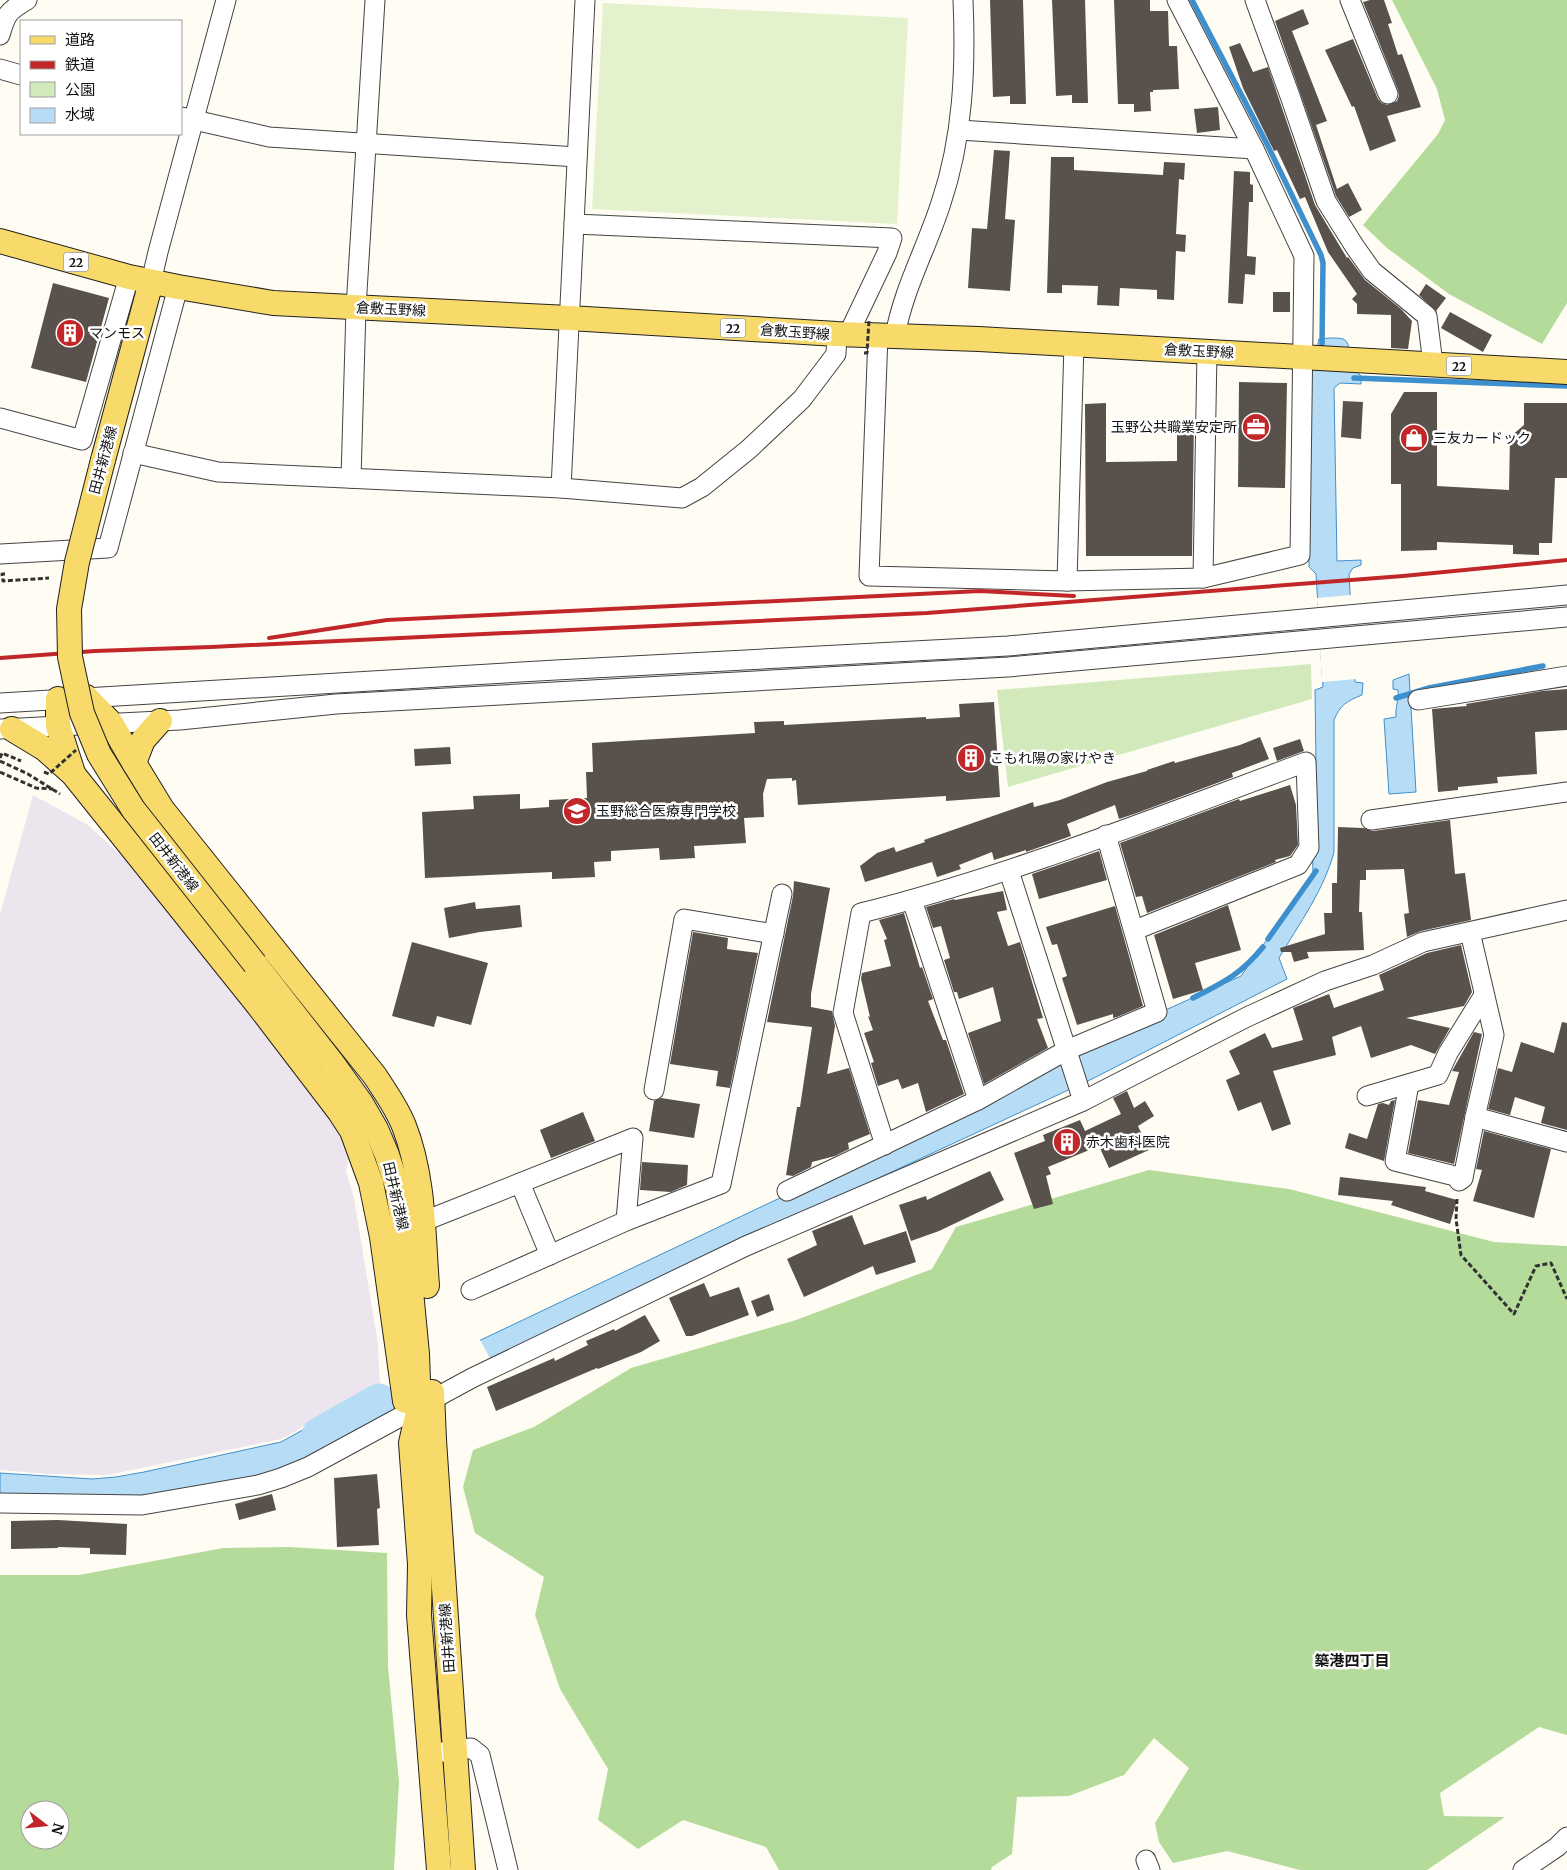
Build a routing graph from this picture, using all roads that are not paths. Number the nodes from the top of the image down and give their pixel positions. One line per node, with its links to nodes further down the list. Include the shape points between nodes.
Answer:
1 (27, 0): 9 (street, via 5,16)
2 (226, 0): 13 (street)
3 (375, 0): 15 (street)
4 (584, 0): 17 (street)
5 (963, 0): 14 (street, via 965,44)
6 (1177, 0): 16 (street)
7 (1255, 0): 29 (street, via 1326,201 1372,270 1427,316)
8 (1350, 0): 12 (street)
9 (0, 35)
10 (0, 69): 11 (street)
11 (20, 75)
12 (1388, 94)
13 (187, 119): 15 (street, via 269,137); 20 (street, via 158,252)
14 (959, 130): 16 (street); 24 (street, via 942,201 899,314)
15 (366, 144): 17 (street); 22 (street)
16 (1254, 149): 28 (street, via 1304,256)
17 (577, 157): 18 (street)
18 (574, 224): 23 (street); 25 (street, via 892,238)
19 (0, 240): 20 (main road, 倉敷玉野線 / 22)
20 (140, 280): 21 (main road, 倉敷玉野線 / 22); 31 (street, via 82,440); 77 (main road, 田井新港線, bridge, via 69,609 70,657 82,712 99,754 122,794 333,1064 376,1129 398,1189)
21 (178, 287): 22 (main road, 倉敷玉野線 / 22, via 272,303); 32 (street)
22 (356, 308): 23 (main road, 倉敷玉野線 / 22); 33 (street)
23 (569, 318): 25 (main road, 倉敷玉野線 / 22); 34 (street)
24 (881, 330): 25 (main road, 倉敷玉野線 / 22); 26 (main road, 倉敷玉野線 / 22); 37 (street, via 869,576)
25 (843, 334): 34 (street, via 836,354 802,399 750,449 682,498)
26 (1074, 344): 27 (main road, 倉敷玉野線 / 22); 37 (street)
27 (1208, 351): 28 (main road, 倉敷玉野線 / 22); 36 (street)
28 (1309, 357): 29 (main road, 倉敷玉野線 / 22); 36 (street, via 1300,554)
29 (1433, 364): 30 (main road, 倉敷玉野線 / 22)
30 (1567, 372)
31 (0, 418)
32 (133, 453): 33 (street, via 218,472); 35 (street, via 108,548)
33 (351, 478): 34 (street)
34 (561, 488)
35 (0, 554)
36 (1203, 578): 37 (street)
37 (1067, 581)
38 (1567, 595): 41 (street, via 1008,646)
39 (1567, 616): 45 (street, via 1008,666 346,704)
40 (1567, 676): 43 (street)
41 (86, 697): 42 (street); 46 (main road)
42 (58, 699): 44 (street); 47 (main road)
43 (1418, 700)
44 (0, 702)
45 (160, 721): 46 (street); 49 (main road, via 143,740)
46 (111, 724): 47 (street); 49 (main road)
47 (58, 726): 48 (street); 50 (main road)
48 (6, 729): 50 (main road, via 45,749)
49 (134, 763): 74 (main road, via 162,809 393,1102 404,1127 419,1180)
50 (73, 774): 77 (main road, via 252,997 352,1132 371,1183)
51 (1567, 792): 52 (street)
52 (1371, 820)
53 (1106, 835): 54 (street); 58 (street); 58 (street, via 1306,762 1309,848 1298,865)
54 (1009, 871): 56 (street); 62 (street)
55 (782, 894): 60 (street)
56 (912, 900): 66 (street); 70 (street, via 861,913 843,1013)
57 (1567, 910): 59 (street)
58 (1135, 930): 62 (street, via 1157,1012)
59 (1470, 932): 61 (street); 67 (street, via 1423,942 1373,965 1325,981)
60 (774, 934): 64 (street, via 684,919); 73 (street, via 721,1184)
61 (1484, 995): 63 (street, via 1448,1052 1438,1075); 68 (street, via 1494,1035)
62 (1067, 1050): 66 (street); 67 (street)
63 (1409, 1084): 65 (street); 68 (street, via 1395,1161 1461,1179)
64 (654, 1090)
65 (1367, 1096)
66 (978, 1100): 70 (street)
67 (1083, 1101): 78 (street, via 746,1246)
68 (1475, 1117): 69 (street)
69 (1567, 1142)
70 (885, 1145): 72 (street)
71 (520, 1183): 73 (street, via 633,1138); 74 (street); 75 (street)
72 (787, 1191)
73 (626, 1221): 75 (street)
74 (422, 1222): 77 (main road)
75 (550, 1255): 76 (street)
76 (471, 1290)
77 (417, 1368): 78 (main road, 田井新港線)
78 (419, 1404): 79 (main road, 田井新港線); 80 (street, via 308,1467 258,1485 142,1505)
79 (422, 1441): 81 (main road, 田井新港線); 82 (main road, 田井新港線, via 419,1615)
80 (0, 1504)
81 (454, 1750): 82 (street); 85 (main road, 田井新港線); 86 (street, via 471,1748 480,1755)
82 (430, 1753): 84 (main road, 田井新港線)
83 (1567, 1837): 87 (street)
84 (439, 1870)
85 (463, 1870)
86 (508, 1870)
87 (1523, 1870)

